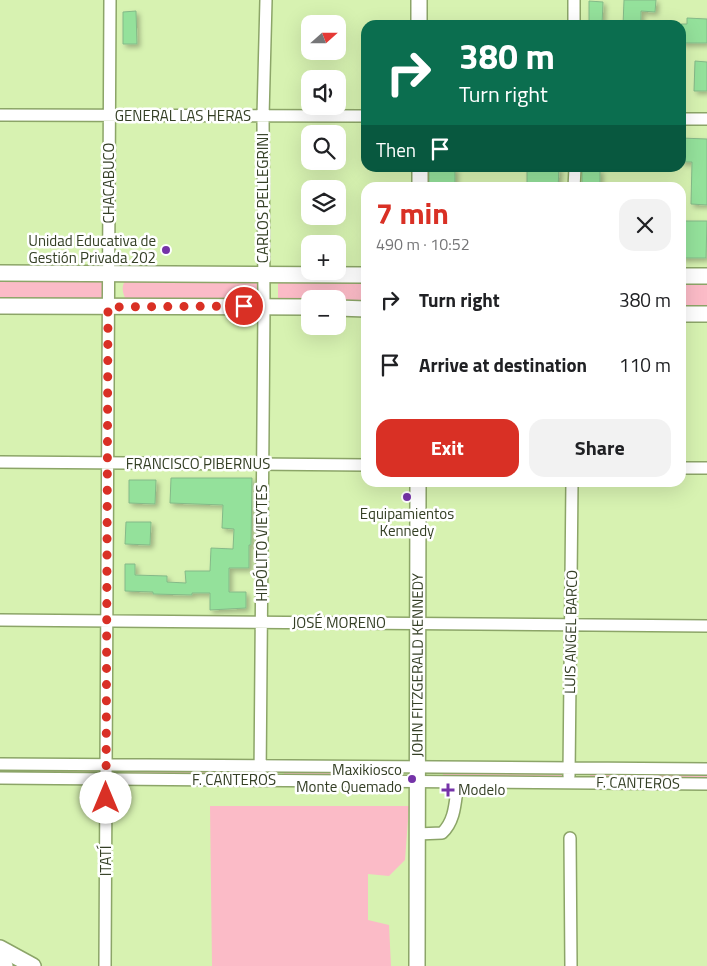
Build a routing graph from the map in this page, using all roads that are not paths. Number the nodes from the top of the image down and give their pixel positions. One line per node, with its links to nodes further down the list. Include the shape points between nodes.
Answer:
1 (110, 0): 8 (street, CHACABUCO)
2 (266, 0): 9 (street, CARLOS PELLEGRINI)
3 (419, 0): 5 (main road)
4 (574, 0): 6 (street)
5 (419, 20)
6 (574, 20)
7 (0, 115): 8 (street, GENERAL LAS HERAS)
8 (110, 115): 9 (street, GENERAL LAS HERAS); 14 (street, CHACABUCO)
9 (263, 116): 10 (street, GENERAL LAS HERAS); 15 (street, CARLOS PELLEGRINI)
10 (361, 116)
11 (686, 118): 12 (street)
12 (707, 119)
13 (0, 273): 14 (main road)
14 (109, 273): 15 (main road); 21 (street, CHACABUCO)
15 (263, 274): 16 (main road); 20 (street, CARLOS PELLEGRINI)
16 (361, 275)
17 (686, 276): 18 (main road)
18 (707, 276)
19 (0, 306): 21 (main road)
20 (264, 306): 21 (main road); 22 (main road); 29 (street, HIPÓLITO VIEYTES)
21 (108, 307): 28 (street, ITATÍ)
22 (301, 307)
23 (346, 308): 24 (main road)
24 (361, 309)
25 (686, 314): 26 (main road)
26 (707, 314)
27 (0, 462): 28 (street, FRANCISCO PIBERNUS)
28 (108, 463): 29 (street, FRANCISCO PIBERNUS); 36 (street, ITATÍ)
29 (262, 464): 30 (street, FRANCISCO PIBERNUS); 37 (street, HIPÓLITO VIEYTES)
30 (361, 465)
31 (686, 468): 32 (street)
32 (707, 468)
33 (418, 487): 38 (main road, JOHN FITZGERALD KENNEDY)
34 (572, 487): 39 (street, LUIS ANGEL BARCO)
35 (0, 620): 36 (street, JOSÉ MORENO)
36 (107, 621): 37 (street, JOSÉ MORENO); 42 (street, ITATÍ)
37 (261, 622): 38 (street, JOSÉ MORENO); 43 (street, HIPÓLITO VIEYTES)
38 (417, 624): 39 (street, JOSÉ MORENO); 46 (main road, JOHN FITZGERALD KENNEDY)
39 (571, 625): 40 (street, JOSÉ MORENO); 44 (street, LUIS ANGEL BARCO)
40 (707, 626)
41 (0, 764): 42 (street, F. CANTEROS)
42 (106, 764): 43 (street, F. CANTEROS); 48 (street, ITATÍ)
43 (260, 766): 46 (street, F. CANTEROS); 49 (street, HIPÓLITO VIEYTES)
44 (569, 768): 45 (street, F. CANTEROS); 46 (street, F. CANTEROS); 51 (street, LUIS ANGEL BARCO)
45 (707, 769)
46 (417, 774): 49 (street, F. CANTEROS); 50 (street, F. CANTEROS); 53 (main road, JOHN FITZGERALD KENNEDY)
47 (0, 778): 48 (street, F. CANTEROS)
48 (106, 779): 49 (street, F. CANTEROS); 59 (street, ITATÍ)
49 (260, 780)
50 (458, 782): 51 (street, F. CANTEROS); 53 (street, via 452,822 447,829 442,833)
51 (569, 782): 52 (street, F. CANTEROS)
52 (707, 784)
53 (417, 834): 60 (main road, JOHN FITZGERALD KENNEDY)
54 (570, 838): 61 (street)
55 (0, 948): 58 (main road)
56 (0, 963): 57 (main road)
57 (5, 966)
58 (33, 966)
59 (105, 966)
60 (417, 966)
61 (571, 966)

